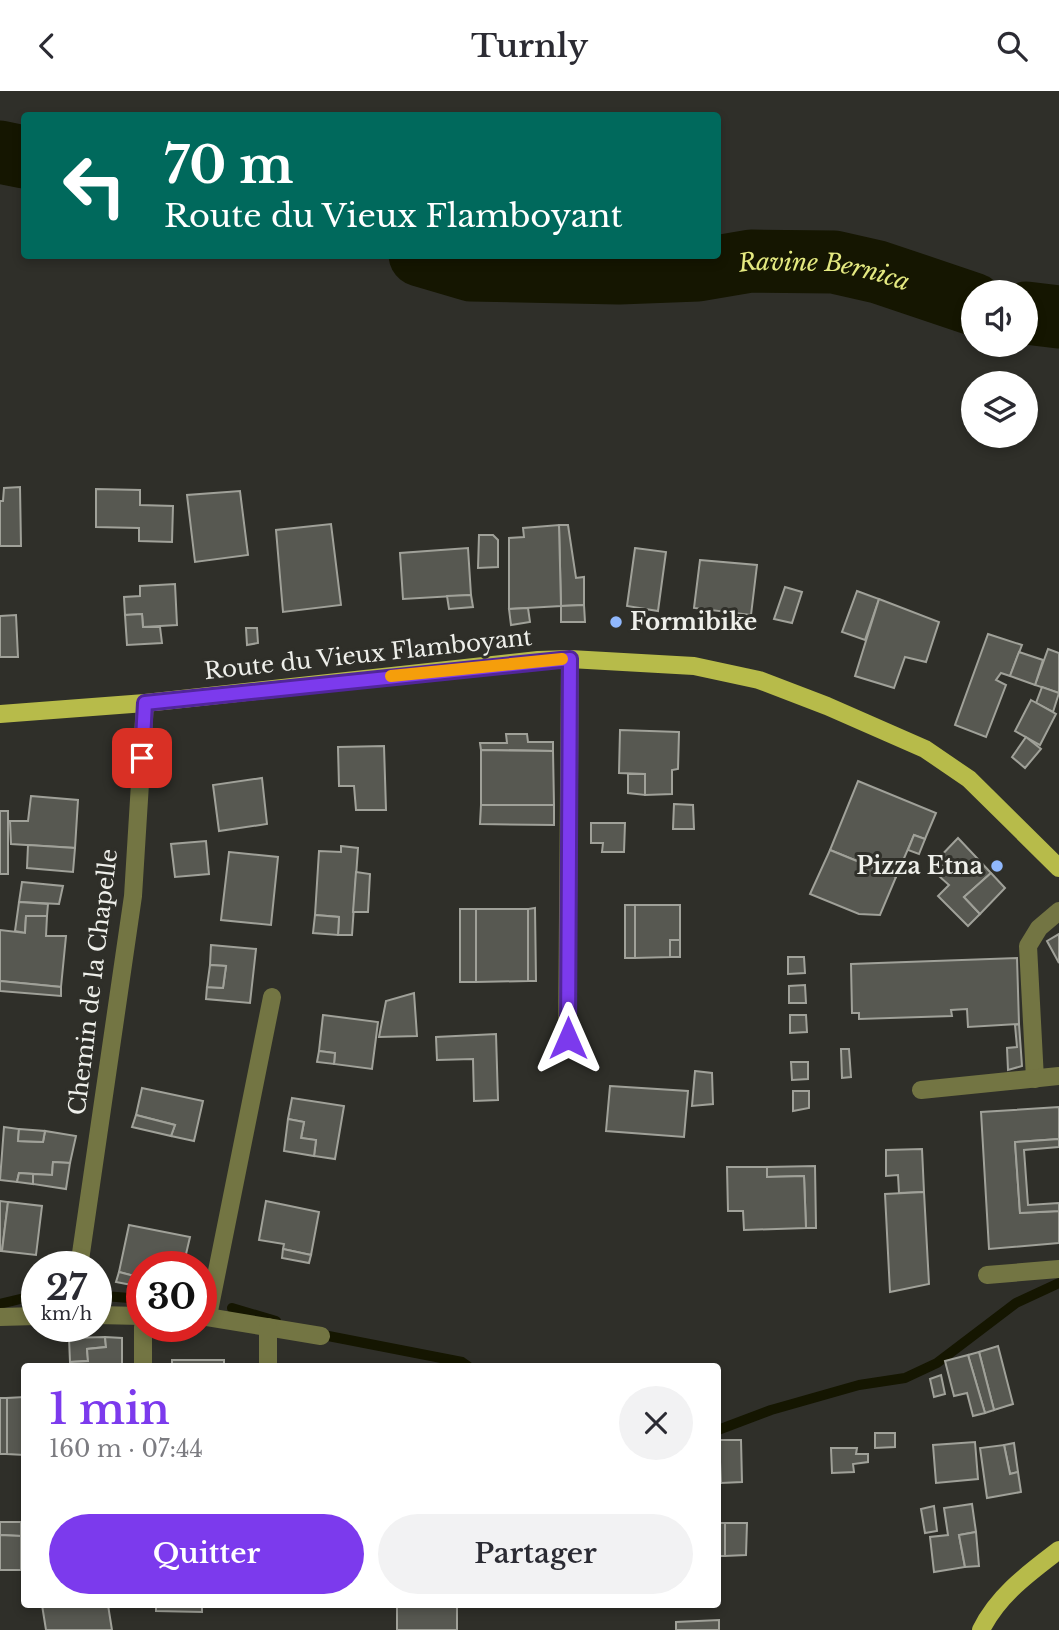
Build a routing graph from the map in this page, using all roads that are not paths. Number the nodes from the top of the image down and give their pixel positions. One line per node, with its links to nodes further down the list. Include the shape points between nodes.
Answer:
1 (570, 659): 2 (main road, Route du Vieux Flamboyant); 4 (main road, Route du Vieux Flamboyant, via 694,666 759,680 827,706 925,750 969,779); 7 (street)
2 (145, 703): 3 (main road, Route du Vieux Flamboyant); 11 (street, Chemin de la Chapelle, via 133,896)
3 (0, 714)
4 (1059, 868)
5 (1059, 911): 9 (street, via 1028,946)
6 (271, 997): 12 (street)
7 (568, 1038)
8 (1059, 1076): 9 (street)
9 (1035, 1079): 10 (street)
10 (921, 1090)
11 (81, 1251)
12 (217, 1258)
13 (1059, 1269): 14 (street)
14 (987, 1275)
15 (21, 1316): 16 (street)
16 (0, 1317)
17 (217, 1318): 18 (street)
18 (268, 1327): 19 (street); 22 (street)
19 (321, 1336)
20 (143, 1342): 21 (street)
21 (143, 1363)
22 (268, 1363)
23 (1059, 1550): 24 (main road, via 991,1610)
24 (981, 1630)

